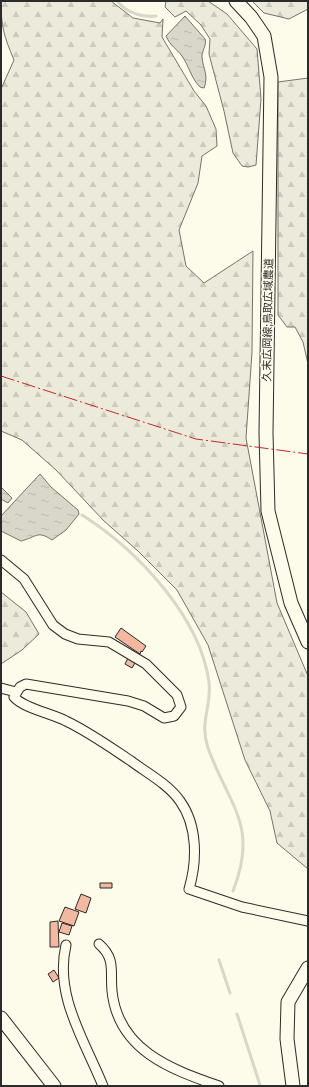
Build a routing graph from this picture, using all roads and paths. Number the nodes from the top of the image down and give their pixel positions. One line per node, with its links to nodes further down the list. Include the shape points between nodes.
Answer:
1 (236, 1): 3 (street, 久末広岡線;鳥取広域農道, via 264,36 271,77 266,433 268,511 291,603)
2 (1, 560): 5 (street, via 24,579 52,625 78,639 108,642 146,664 177,695 181,707 174,716 164,718 144,706 128,701 26,684)
3 (308, 642)
4 (1, 688): 5 (street)
5 (16, 692): 6 (street, via 14,698 18,702 45,711 91,734 165,786 180,801 189,817 196,856 189,889 242,907)
6 (308, 921)
7 (99, 944): 13 (street, via 110,956 112,992 118,1019 133,1041 154,1059 184,1074)
8 (66, 945): 12 (street, via 62,961 65,992 76,1030)
9 (308, 968): 14 (street, via 288,1002 287,1039)
10 (1, 1018): 11 (street)
11 (54, 1086)
12 (103, 1086)
13 (218, 1086)
14 (293, 1086)

